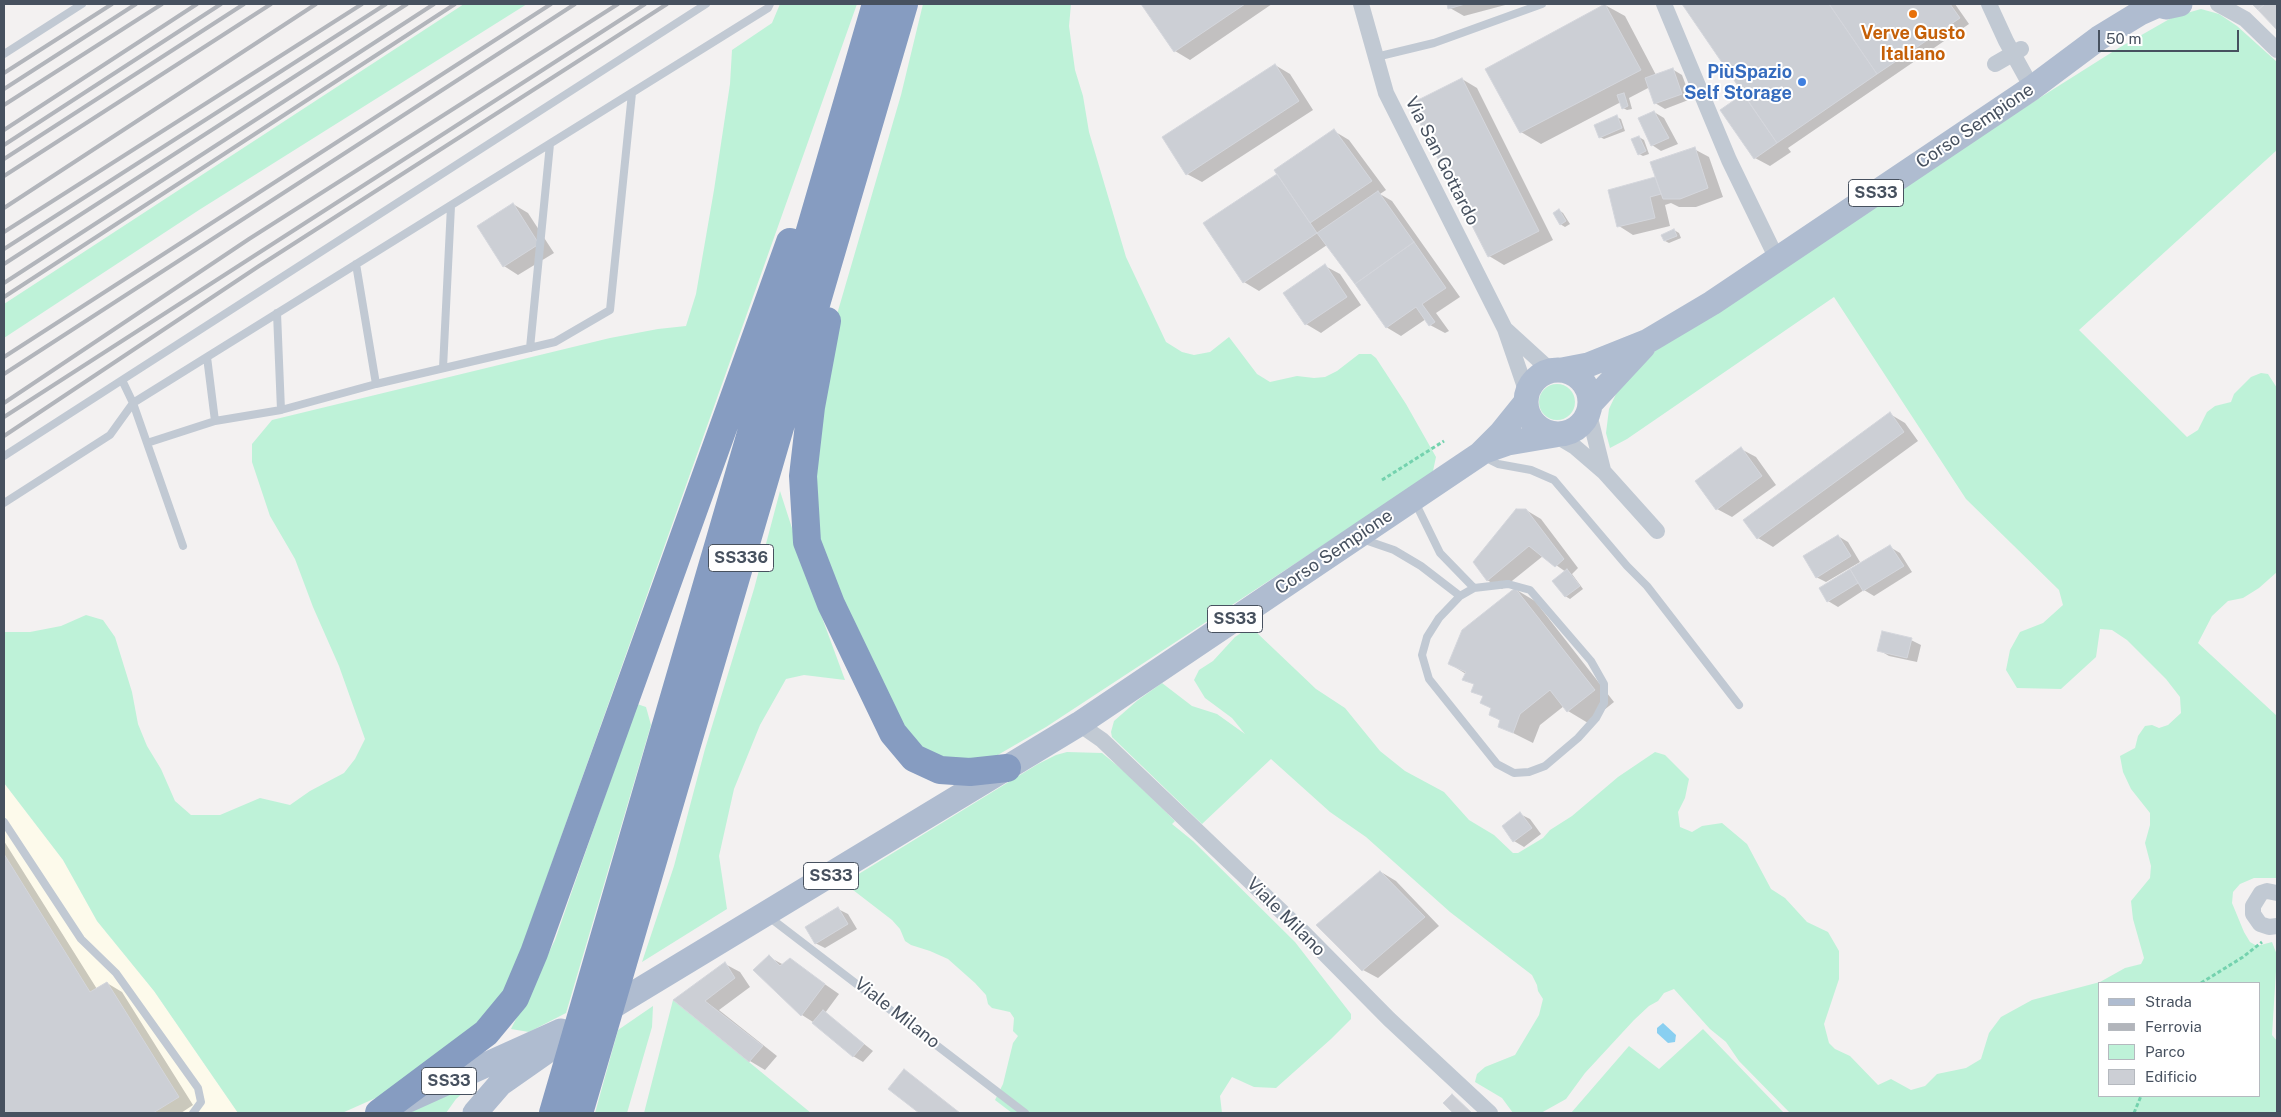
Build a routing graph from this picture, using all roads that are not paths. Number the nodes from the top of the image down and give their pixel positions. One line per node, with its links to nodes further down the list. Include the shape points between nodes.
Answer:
1 (82, 4): 16 (lane)
2 (706, 4): 33 (lane)
3 (770, 4): 20 (lane)
4 (876, 4): 21 (highway, SS336)
5 (904, 4): 21 (highway, SS336)
6 (1361, 4): 17 (street, Via San Gottardo)
7 (1542, 4): 17 (lane, via 1434,43)
8 (1664, 4): 24 (street, via 1729,160)
9 (1989, 4): 15 (street)
10 (2122, 4): 13 (main road, Corso Sempione)
11 (2164, 4): 13 (main road, Corso Sempione, via 2140,13)
12 (2218, 4): 14 (street, via 2245,19)
13 (2099, 38): 19 (main road, Corso Sempione / SS33)
14 (2277, 50)
15 (2018, 51): 18 (street); 19 (street)
16 (4, 54)
17 (1376, 57): 27 (street, Via San Gottardo, via 1386,93)
18 (1995, 64)
19 (2032, 88): 24 (main road, Corso Sempione / SS33)
20 (632, 94): 22 (lane); 29 (lane, via 610,310 555,342)
21 (860, 108): 54 (highway, via 803,476 808,542 831,604 893,733 914,758 940,770 970,772); 61 (highway, via 784,255 541,935 515,998 486,1033); 63 (highway, SS336); 64 (highway, SS336)
22 (550, 144): 23 (lane); 29 (lane)
23 (451, 206): 25 (lane); 31 (lane)
24 (1777, 259): 28 (main road, Corso Sempione / SS33)
25 (356, 264): 26 (lane); 34 (lane)
26 (277, 313): 30 (lane); 38 (lane)
27 (1505, 330): 32 (street, Via San Gottardo); 35 (street, Via San Gottardo)
28 (1648, 341): 32 (main road, Corso Sempione / SS33, via 1595,362); 37 (main road, Corso Sempione / SS33)
29 (530, 348): 31 (lane)
30 (207, 357): 36 (lane); 39 (lane)
31 (443, 368): 34 (lane)
32 (1557, 370): 35 (main road, SS33, via 1536,379); 37 (main road, via 1580,378 1586,386)
33 (122, 380): 36 (lane); 43 (lane)
34 (376, 384): 38 (lane)
35 (1526, 397): 40 (main road, via 1527,411 1537,427); 42 (main road, Corso Sempione / SS33)
36 (132, 403): 41 (lane); 46 (lane, via 110,435)
37 (1590, 409): 40 (main road, SS33, via 1575,430); 44 (street)
38 (282, 410): 39 (lane)
39 (215, 421): 41 (lane)
40 (1555, 435): 42 (main road, Corso Sempione / SS33, via 1508,443); 44 (street)
41 (147, 443): 49 (lane)
42 (1483, 453): 45 (main road, Corso Sempione / SS33); 52 (lane, via 1498,464 1531,470 1554,480 1646,586)
43 (4, 456)
44 (1604, 472): 47 (street)
45 (1413, 499): 48 (main road, Corso Sempione / SS33); 50 (lane, via 1440,553)
46 (4, 503)
47 (1657, 532)
48 (1357, 538): 51 (lane, via 1394,550); 53 (main road, Corso Sempione / SS33)
49 (183, 546)
50 (1474, 588): 51 (lane); 51 (lane, via 1508,584 1530,590 1591,661 1604,684 1604,703 1596,718 1545,766 1514,773 1497,764 1428,679 1422,655 1427,637 1439,618)
51 (1460, 596)
52 (1739, 705)
53 (1079, 724): 54 (main road, Corso Sempione / SS33); 66 (street, Viale Milano, via 1102,740 1388,1019)
54 (1007, 768): 57 (main road, SS33)
55 (4, 822): 60 (lane, via 81,939 116,973 198,1088 201,1102)
56 (2277, 893): 58 (street, via 2261,893 2253,906 2255,920)
57 (767, 915): 59 (main road, SS33); 65 (lane, Viale Milano)
58 (2273, 926)
59 (520, 1060): 61 (main road, SS33); 62 (main road, SS33)
60 (193, 1113)
61 (379, 1113)
62 (475, 1113)
63 (553, 1113)
64 (579, 1113)
65 (1026, 1113)
66 (1490, 1113)

